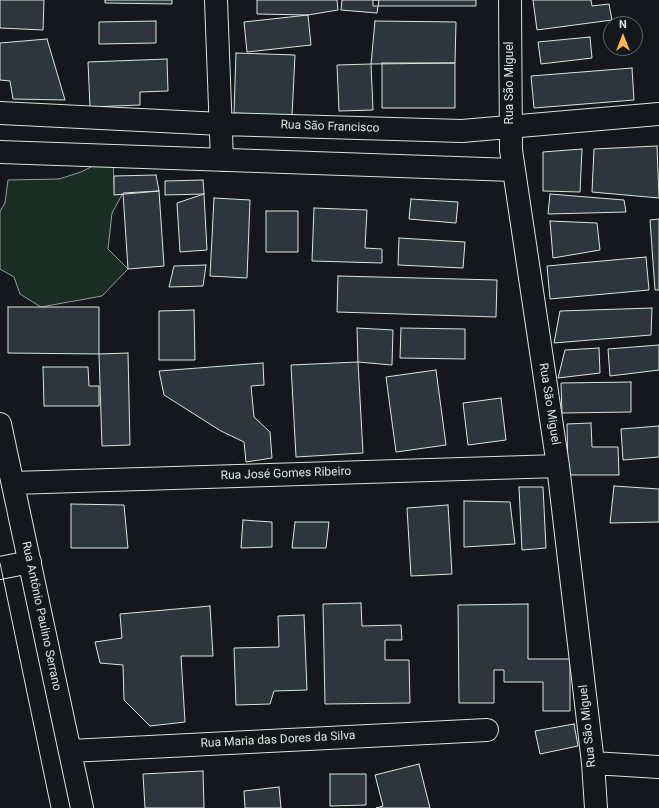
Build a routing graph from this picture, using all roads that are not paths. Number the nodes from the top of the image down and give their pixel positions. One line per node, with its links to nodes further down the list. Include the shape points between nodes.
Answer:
1 (216, 0): 5 (street)
2 (510, 0): 6 (street, Rua São Miguel)
3 (0, 113): 5 (street, Rua São Francisco)
4 (659, 114): 6 (street, Rua São Francisco)
5 (221, 124): 6 (street, Rua São Francisco, via 462,131); 8 (street)
6 (510, 126): 9 (street, Rua São Miguel)
7 (0, 152): 8 (street)
8 (222, 160): 9 (street)
9 (513, 170): 11 (street, Rua São Miguel)
10 (0, 424): 12 (street, Rua Antônio Paulino Serrano)
11 (558, 466): 12 (street, Rua José Gomes Ribeiro); 17 (street, Rua São Miguel)
12 (13, 483): 13 (street, Rua Antônio Paulino Serrano)
13 (30, 562): 14 (street); 16 (street, Rua Antônio Paulino Serrano)
14 (0, 568)
15 (487, 730): 16 (street, Rua Maria das Dores da Silva)
16 (70, 751): 19 (street, Rua Antônio Paulino Serrano)
17 (593, 763): 18 (street); 20 (street, Rua São Miguel)
18 (659, 767)
19 (82, 808)
20 (596, 808)

